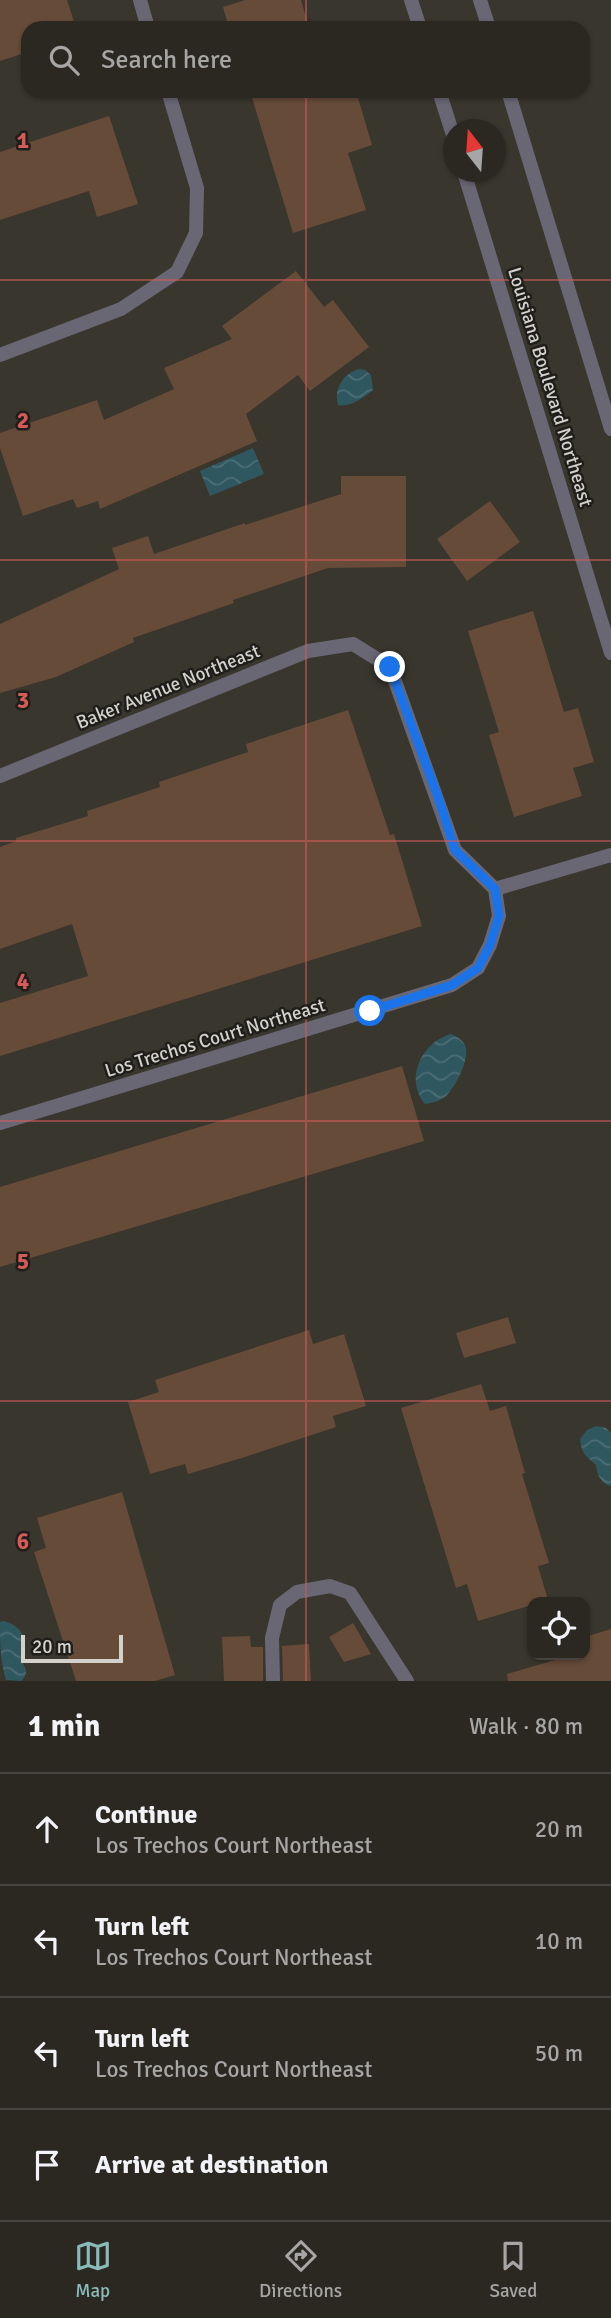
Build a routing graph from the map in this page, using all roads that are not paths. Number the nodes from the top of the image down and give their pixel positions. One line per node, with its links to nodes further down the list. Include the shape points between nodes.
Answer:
1 (140, 0): 4 (street)
2 (411, 0): 5 (street)
3 (480, 0): 6 (street)
4 (146, 21)
5 (418, 21)
6 (487, 21)
7 (170, 98): 12 (street, via 198,188 196,233 177,272 121,309)
8 (441, 98): 10 (street)
9 (510, 98): 13 (street)
10 (447, 119)
11 (467, 182): 14 (street, Louisiana Boulevard Northeast)
12 (0, 355)
13 (611, 429)
14 (611, 653)
15 (0, 776): 17 (street, Baker Avenue Northeast, via 308,651 353,644 390,667 455,850)
16 (611, 855): 17 (street)
17 (495, 889): 18 (street, Los Trechos Court Northeast, via 499,916 490,945 478,968 452,985)
18 (0, 1123)
19 (273, 1681): 20 (street, via 272,1638 280,1605 297,1592 330,1586 350,1593)
20 (407, 1681)

